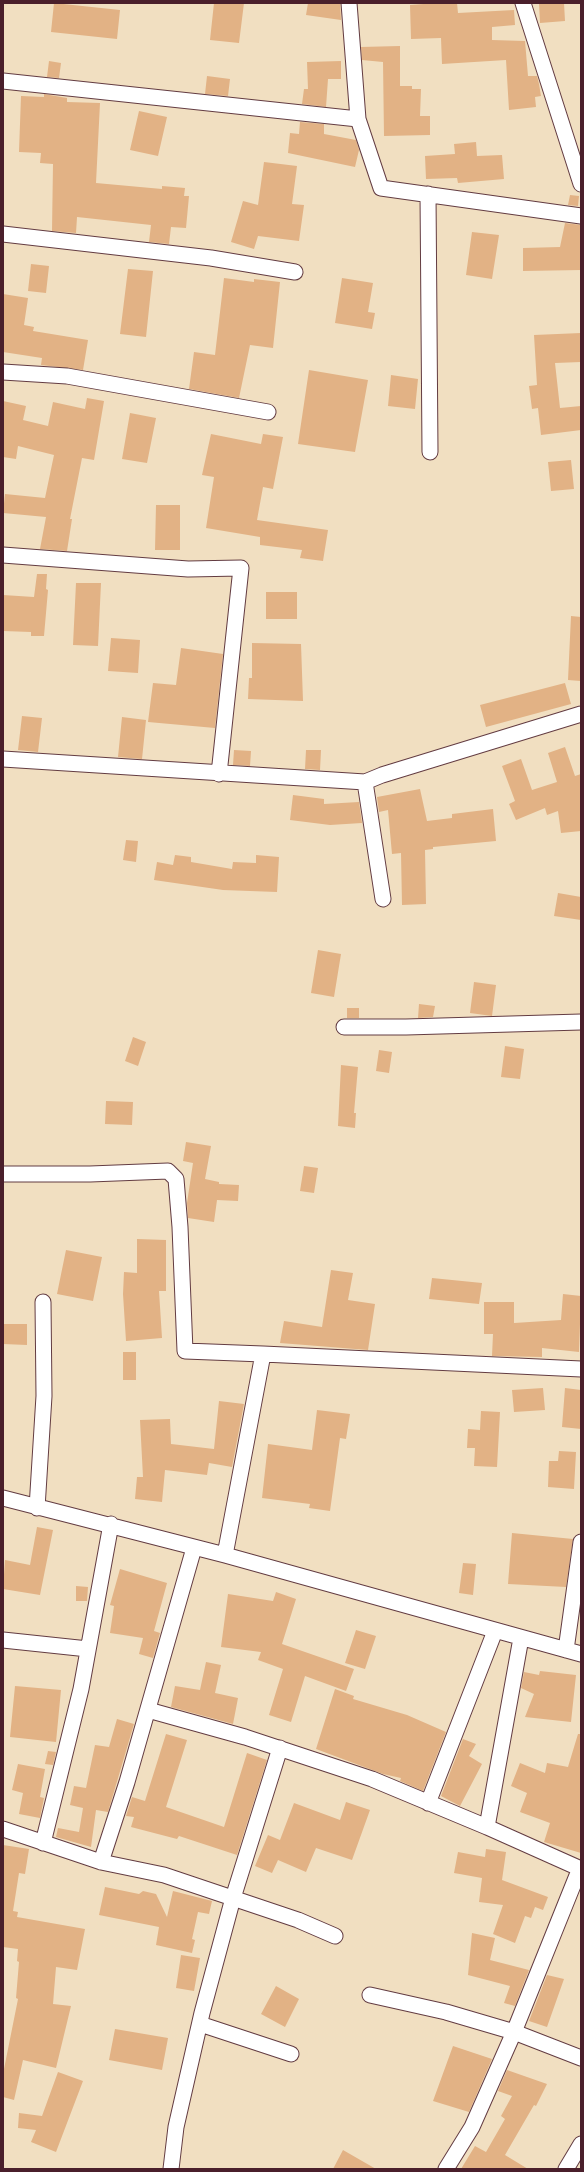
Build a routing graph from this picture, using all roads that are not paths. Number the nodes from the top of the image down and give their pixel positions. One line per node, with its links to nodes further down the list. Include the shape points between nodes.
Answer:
1 (349, 3): 4 (street)
2 (523, 3): 5 (street)
3 (3, 81): 4 (street)
4 (358, 119): 6 (street, via 382,188)
5 (581, 184)
6 (428, 194): 7 (street); 12 (street)
7 (581, 216)
8 (3, 234): 9 (street, via 211,258)
9 (295, 272)
10 (3, 372): 11 (street, via 67,376)
11 (268, 412)
12 (430, 452)
13 (3, 555): 16 (street, via 188,569 241,568)
14 (581, 714): 17 (street)
15 (3, 759): 16 (street)
16 (219, 774): 17 (street)
17 (365, 782): 18 (street)
18 (383, 899)
19 (581, 1022): 20 (street)
20 (344, 1027)
21 (3, 1174): 23 (street, via 168,1171 176,1179 185,1351)
22 (43, 1302): 26 (street, via 44,1396)
23 (263, 1354): 24 (street); 30 (street)
24 (581, 1369)
25 (3, 1498): 26 (street)
26 (37, 1508): 27 (street)
27 (111, 1524): 29 (street); 34 (street)
28 (581, 1542): 35 (street)
29 (194, 1548): 30 (street); 37 (street)
30 (225, 1555): 31 (street)
31 (495, 1631): 32 (street); 39 (street)
32 (522, 1638): 35 (street); 40 (street)
33 (3, 1640): 34 (street)
34 (88, 1649): 42 (street, via 81,1689)
35 (566, 1650): 36 (street)
36 (581, 1654)
37 (148, 1710): 38 (street); 43 (street)
38 (280, 1748): 39 (street, via 372,1779); 45 (street)
39 (428, 1803): 40 (street)
40 (487, 1827): 44 (street)
41 (3, 1829): 42 (street)
42 (43, 1843): 43 (street)
43 (101, 1862): 45 (street, via 164,1875)
44 (580, 1868): 49 (street)
45 (232, 1898): 46 (street, via 298,1920); 48 (street)
46 (335, 1936)
47 (370, 1995): 49 (street, via 446,2012)
48 (200, 2024): 50 (street); 53 (street, via 176,2127)
49 (514, 2032): 51 (street); 54 (street, via 472,2126)
50 (290, 2054)
51 (581, 2058)
52 (581, 2144): 55 (street)
53 (172, 2169)
54 (446, 2169)
55 (566, 2169)

